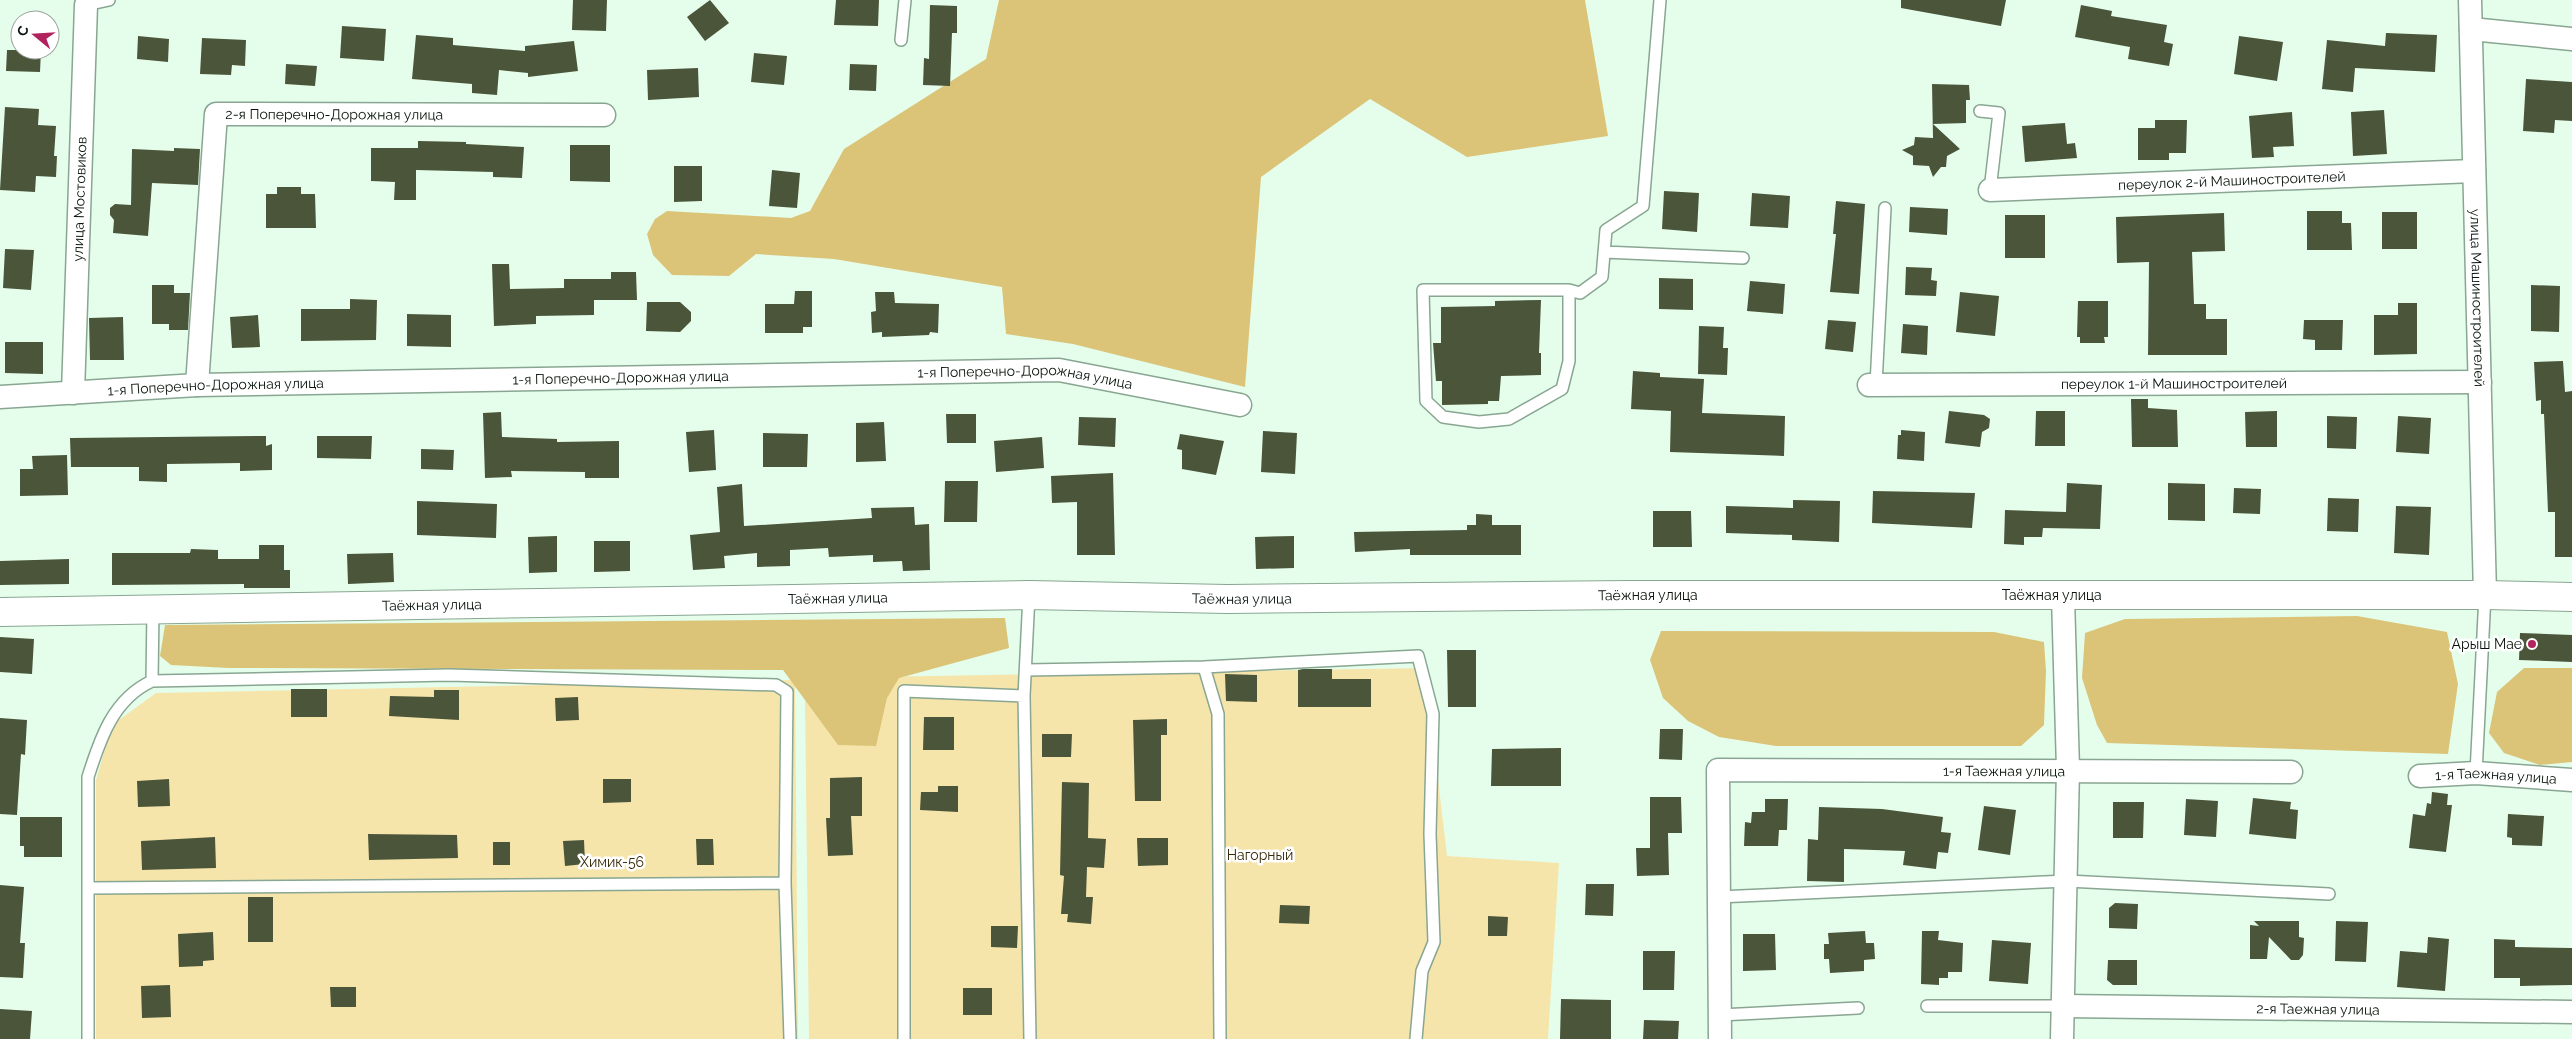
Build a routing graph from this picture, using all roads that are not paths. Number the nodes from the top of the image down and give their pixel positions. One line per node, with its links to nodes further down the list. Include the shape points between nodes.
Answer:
1 (109, 0): 5 (lane)
2 (905, 0): 8 (lane)
3 (1660, 0): 14 (lane, via 1643,206 1606,230)
4 (2470, 0): 6 (street, улица Машиностроителей)
5 (86, 5): 20 (street, улица Мостовиков)
6 (2471, 29): 7 (street); 11 (street, улица Машиностроителей)
7 (2572, 38)
8 (901, 40)
9 (1980, 111): 12 (lane, via 1999,113)
10 (604, 115): 18 (street, 2-я Поперечно-Дорожная улица, via 216,114)
11 (2474, 171): 12 (street, переулок 2-й Машиностроителей); 17 (street, улица Машиностроителей)
12 (1990, 190)
13 (1885, 208): 19 (lane)
14 (1604, 252): 15 (lane); 16 (lane, via 1602,278 1580,293)
15 (1743, 258)
16 (1569, 290): 16 (lane, via 1423,290 1426,401 1443,417 1479,422 1509,419 1562,389 1569,361)
17 (2480, 382): 19 (street, переулок 1-й Машиностроителей); 24 (street, улица Машиностроителей)
18 (197, 385): 20 (street, 1-я Поперечно-Дорожная улица); 22 (street, 1-я Поперечно-Дорожная улица, via 1059,370)
19 (1872, 385)
20 (73, 393): 21 (street, 1-я Поперечно-Дорожная улица)
21 (0, 397)
22 (1240, 404)
23 (1029, 595): 25 (street, Таёжная улица, via 1227,599 1629,595); 27 (street, Таёжная улица); 30 (lane)
24 (2485, 595): 25 (street, Таёжная улица); 26 (street, Таёжная улица); 35 (lane)
25 (2063, 597): 33 (street)
26 (2572, 597)
27 (153, 608): 28 (street, Таёжная улица); 31 (lane)
28 (0, 612)
29 (1204, 667): 30 (lane); 52 (lane, via 1218,714); 53 (lane, via 1418,656 1433,714 1430,834 1434,942 1422,971)
30 (1026, 670): 32 (lane)
31 (152, 681): 39 (lane, via 449,675 776,685 787,692); 40 (lane, via 136,688 119,705 99,742 88,777)
32 (1024, 696): 50 (lane, via 904,692); 51 (lane)
33 (2068, 770): 34 (street, 1-я Таежная улица); 38 (street); 42 (street, 1-я Таежная улица, via 1718,770)
34 (2291, 772)
35 (2476, 773): 36 (street, 1-я Таежная улица); 37 (street, 1-я Таежная улица)
36 (2420, 776)
37 (2572, 780)
38 (2067, 881): 41 (lane); 42 (lane); 44 (street)
39 (785, 883): 40 (lane); 49 (lane)
40 (90, 888): 48 (lane)
41 (2329, 894)
42 (1718, 897): 47 (street)
43 (1927, 1006): 44 (lane)
44 (2064, 1006): 46 (street, 2-я Таежная улица); 55 (street)
45 (1858, 1008): 47 (lane)
46 (2572, 1012)
47 (1720, 1015): 54 (street)
48 (88, 1039)
49 (790, 1039)
50 (904, 1039)
51 (1030, 1039)
52 (1220, 1039)
53 (1416, 1039)
54 (1720, 1039)
55 (2062, 1039)

